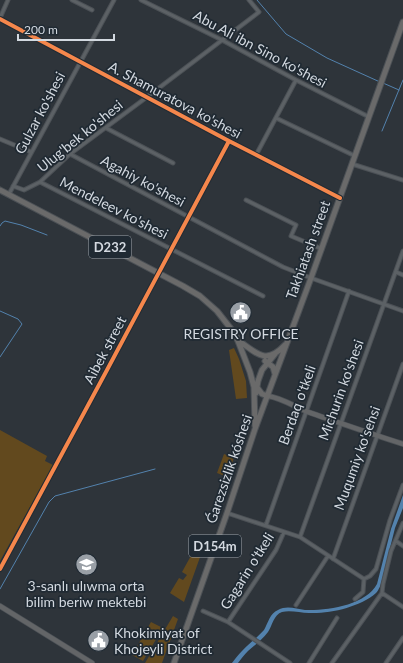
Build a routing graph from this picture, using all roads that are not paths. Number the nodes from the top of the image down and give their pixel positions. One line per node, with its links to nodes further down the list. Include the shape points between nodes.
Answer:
1 (8, 0): 7 (street)
2 (72, 0): 6 (street)
3 (114, 0): 10 (street, Gulzar ko'shesi)
4 (141, 0): 9 (street, Abu Ali ibn Sino ko'shesi)
5 (249, 0): 9 (street, Ulug'bek ko'shesi, via 259,12)
6 (92, 10)
7 (0, 19): 10 (street, A. Shamuratova ko'shesi)
8 (403, 22): 13 (main road, Takhiatash street / D154m)
9 (222, 40): 11 (street, Abu Ali ibn Sino ko'shesi); 12 (street, Ulug'bek ko'shesi)
10 (80, 62): 12 (street, A. Shamuratova ko'shesi); 18 (street, Gulzar ko'shesi)
11 (296, 80): 13 (street, Abu Ali ibn Sino ko'shesi); 14 (street)
12 (147, 97): 15 (street, Ulug'bek ko'shesi); 17 (street, A. Shamuratova ko'shesi)
13 (369, 117): 21 (main road, Takhiatash street / D154m)
14 (276, 118): 20 (street); 21 (street)
15 (106, 128): 19 (street, Ulug'bek ko'shesi); 22 (street)
16 (0, 139): 18 (street)
17 (228, 141): 20 (street, A. Shamuratova ko'shesi); 31 (street, Aibek street)
18 (31, 152): 26 (street, Gulzar ko'shesi)
19 (70, 154): 25 (street, Ulug'bek ko'shesi); 31 (street, Agahiy ko'shesi)
20 (256, 155): 29 (street, A. Shamuratova ko'shesi)
21 (355, 156): 23 (main road, Takhiatash street / D154m)
22 (173, 163)
23 (352, 164): 24 (street); 29 (main road, Takhiatash street / D154m)
24 (403, 180)
25 (40, 182): 26 (street, Ulug'bek ko'shesi, via 24,190); 32 (street, Mendeleev ko'shesi)
26 (13, 186): 28 (street, Gulzar ko'shesi)
27 (0, 190): 28 (main road, D232)
28 (8, 194): 35 (main road, D232)
29 (340, 198): 33 (main road, Takhiatash street / D154m)
30 (246, 200): 33 (street, via 296,225 291,236)
31 (187, 217): 32 (street, Aibek street); 38 (street, Agahiy ko'shesi, via 283,267)
32 (170, 249): 35 (street, Aibek street); 40 (street, Mendeleev ko'shesi)
33 (322, 249): 38 (main road, Takhiatash street / D154m)
34 (403, 251): 36 (street, Michurin ko'shesi)
35 (159, 272): 43 (main road, D232, via 200,296 216,311); 69 (street, Aibek street)
36 (396, 272): 37 (street); 41 (street, Michurin ko'shesi)
37 (403, 275)
38 (311, 278): 39 (street, Agahiy ko'shesi); 44 (main road, Takhiatash street / D154m)
39 (349, 292): 41 (street, Agahiy ko'shesi); 54 (street, Berdaq o'tkeli)
40 (263, 296)
41 (384, 304): 42 (street, Agahiy ko'shesi); 55 (street, Michurin ko'shesi)
42 (403, 311)
43 (238, 341): 45 (main road); 50 (main road, D232)
44 (287, 343): 46 (main road); 49 (main road, Takhiatash street / D154m)
45 (256, 354): 46 (main road); 47 (main road)
46 (275, 354): 47 (main road)
47 (267, 363): 49 (main road, via 273,367); 51 (main road)
48 (403, 364): 57 (street, Muqumiy ko'sehsi)
49 (275, 374): 52 (main road, Takhiatash street / D154m)
50 (251, 376): 51 (main road, D232); 53 (main road, D232)
51 (257, 387): 52 (main road, D232, via 262,394); 53 (main road)
52 (268, 396): 54 (street); 56 (main road, Ǵarezsizlik kóshesi / D154m)
53 (255, 403): 56 (main road, D232)
54 (306, 411): 55 (street); 62 (street, Berdaq o'tkeli)
55 (341, 423): 57 (street); 64 (street, Michurin ko'shesi)
56 (255, 428): 60 (main road, Ǵarezsizlik kóshesi / D154m)
57 (377, 436): 58 (street); 68 (street, Muqumiy ko'sehsi)
58 (403, 444)
59 (403, 485): 70 (street, via 376,569)
60 (227, 513): 62 (street); 81 (main road, Ǵarezsizlik kóshesi / D154m)
61 (403, 524): 65 (street)
62 (266, 526): 63 (street)
63 (284, 532): 64 (street); 78 (street, Gagarin o'tkeli, via 276,550)
64 (300, 537): 67 (street)
65 (396, 541): 66 (street); 71 (street)
66 (403, 546)
67 (328, 556): 68 (street); 73 (street)
68 (333, 559): 70 (street)
69 (0, 569)
70 (364, 579): 72 (street, via 363,592)
71 (382, 593): 75 (street); 84 (street)
72 (355, 599)
73 (296, 605)
74 (0, 606): 80 (street)
75 (403, 607)
76 (203, 610): 78 (street)
77 (337, 618): 83 (street)
78 (228, 622): 82 (street)
79 (403, 638): 85 (street)
80 (92, 663)
81 (174, 663)
82 (290, 663)
83 (309, 663)
84 (332, 663)
85 (386, 663)

